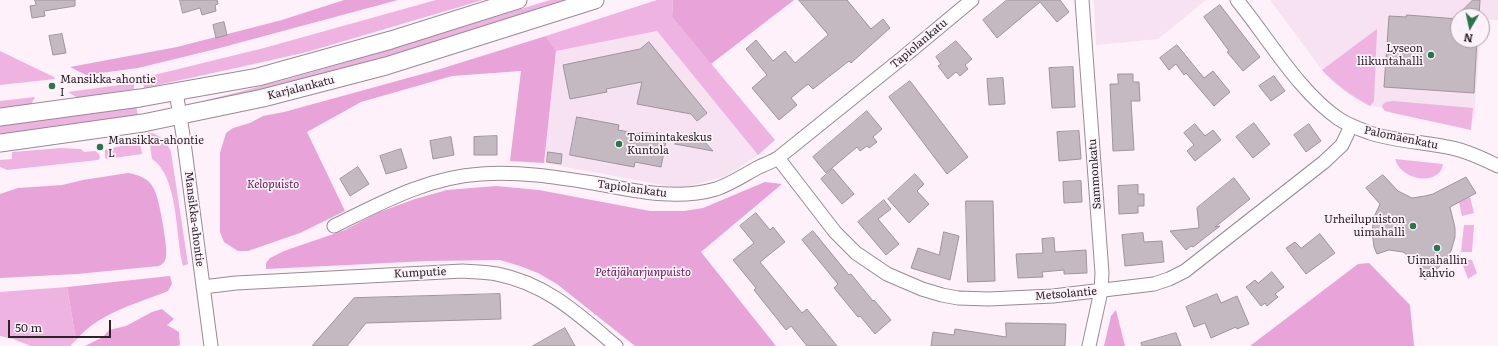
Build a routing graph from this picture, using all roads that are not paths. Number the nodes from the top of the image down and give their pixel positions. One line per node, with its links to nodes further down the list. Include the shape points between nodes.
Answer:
1 (518, 0): 6 (main road, Karjalankatu, via 391,40 273,73)
2 (595, 0): 7 (main road, Karjalankatu, via 386,66)
3 (972, 0): 11 (street, Tapiolankatu)
4 (1082, 0): 15 (street, Sammonkatu, via 1102,265)
5 (1237, 0): 9 (street, Palomäenkatu, via 1310,93 1339,119)
6 (176, 92): 7 (street, Mansikka-ahontie); 8 (main road, Karjalankatu)
7 (180, 116): 10 (main road, Karjalankatu); 14 (street, Mansikka-ahontie)
8 (0, 117)
9 (1351, 126): 12 (street, Palomäenkatu, via 1371,133 1455,149); 15 (street, Metsolantie, via 1342,145 1324,162 1185,271 1154,284)
10 (0, 143)
11 (778, 158): 13 (street, Tapiolankatu, via 716,189 678,195 656,194 535,175 501,173 449,178 417,187); 15 (street, Metsolantie, via 847,244 871,264 903,282 942,295 964,298 996,299)
12 (1498, 166)
13 (334, 226)
14 (203, 287): 16 (street, Mansikka-ahontie); 17 (street, Kumputie, via 463,271 495,274 535,286 555,297)
15 (1101, 291): 18 (street, Sammonkatu)
16 (211, 346)
17 (616, 346)
18 (1089, 346)

